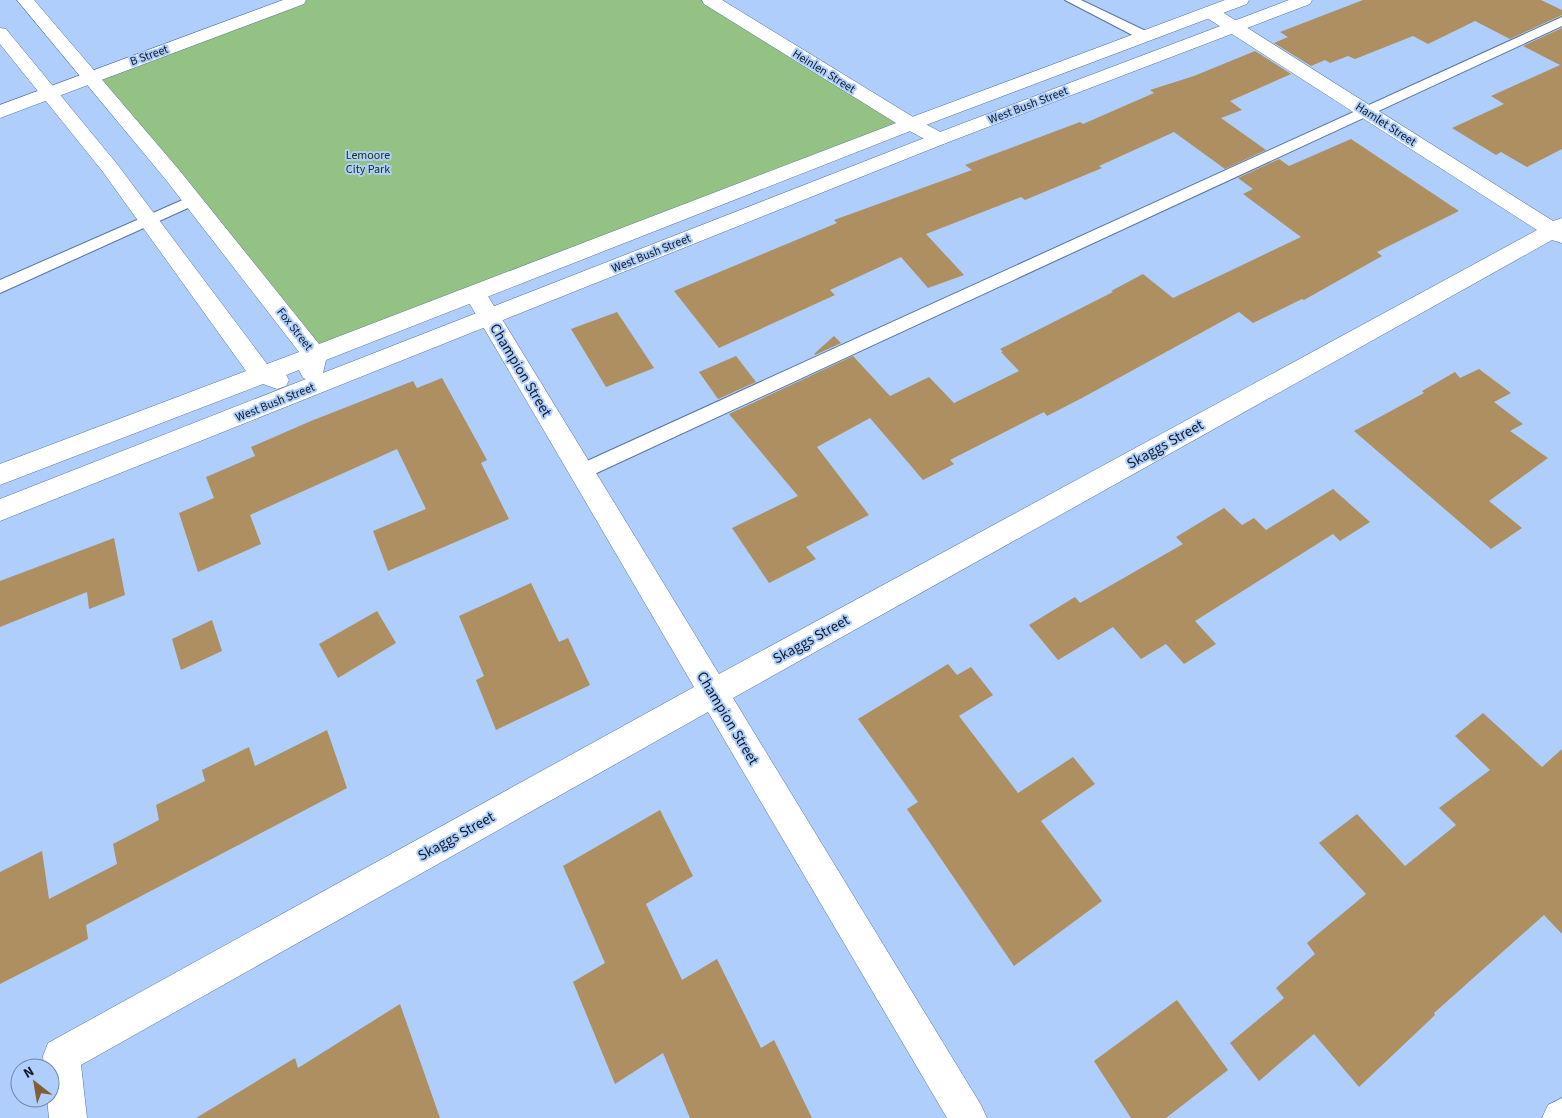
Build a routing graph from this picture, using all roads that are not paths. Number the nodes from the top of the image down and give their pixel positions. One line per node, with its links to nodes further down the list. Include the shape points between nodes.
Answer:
1 (25, 0): 12 (street, Fox Street)
2 (298, 0): 12 (street, B Street)
3 (710, 0): 16 (street, Heinlen Street)
4 (1071, 0): 11 (lane)
5 (1241, 0): 7 (street, West Bush Street)
6 (1304, 0): 9 (street, West Bush Street)
7 (1210, 12): 9 (street, Hamlet Street); 11 (street, West Bush Street)
8 (1562, 21): 14 (lane)
9 (1235, 28): 14 (street, Hamlet Street); 17 (street, West Bush Street)
10 (0, 33): 13 (street)
11 (1147, 37): 16 (street, West Bush Street)
12 (92, 76): 13 (street, B Street); 18 (street, Fox Street)
13 (48, 93): 15 (street, B Street); 19 (street)
14 (1366, 111): 20 (street, Hamlet Street); 26 (lane)
15 (0, 112)
16 (911, 124): 17 (street, Heinlen Street); 22 (street, West Bush Street)
17 (939, 139): 22 (street, West Bush Street)
18 (194, 200): 19 (lane); 23 (street, Fox Street)
19 (148, 220): 21 (lane); 24 (street)
20 (1559, 230): 29 (street, Skaggs Street)
21 (0, 287)
22 (482, 306): 23 (street, West Bush Street); 25 (street, West Bush Street); 26 (street, Champion Street)
23 (315, 355): 24 (street, West Bush Street); 25 (street, Fox Street)
24 (262, 375): 25 (street); 27 (street, West Bush Street)
25 (306, 389): 28 (street, West Bush Street)
26 (581, 472): 29 (street, Champion Street)
27 (0, 474)
28 (0, 510)
29 (713, 693): 30 (street, Skaggs Street, via 60,1056); 31 (street, Champion Street)
30 (68, 1118)
31 (968, 1118)

